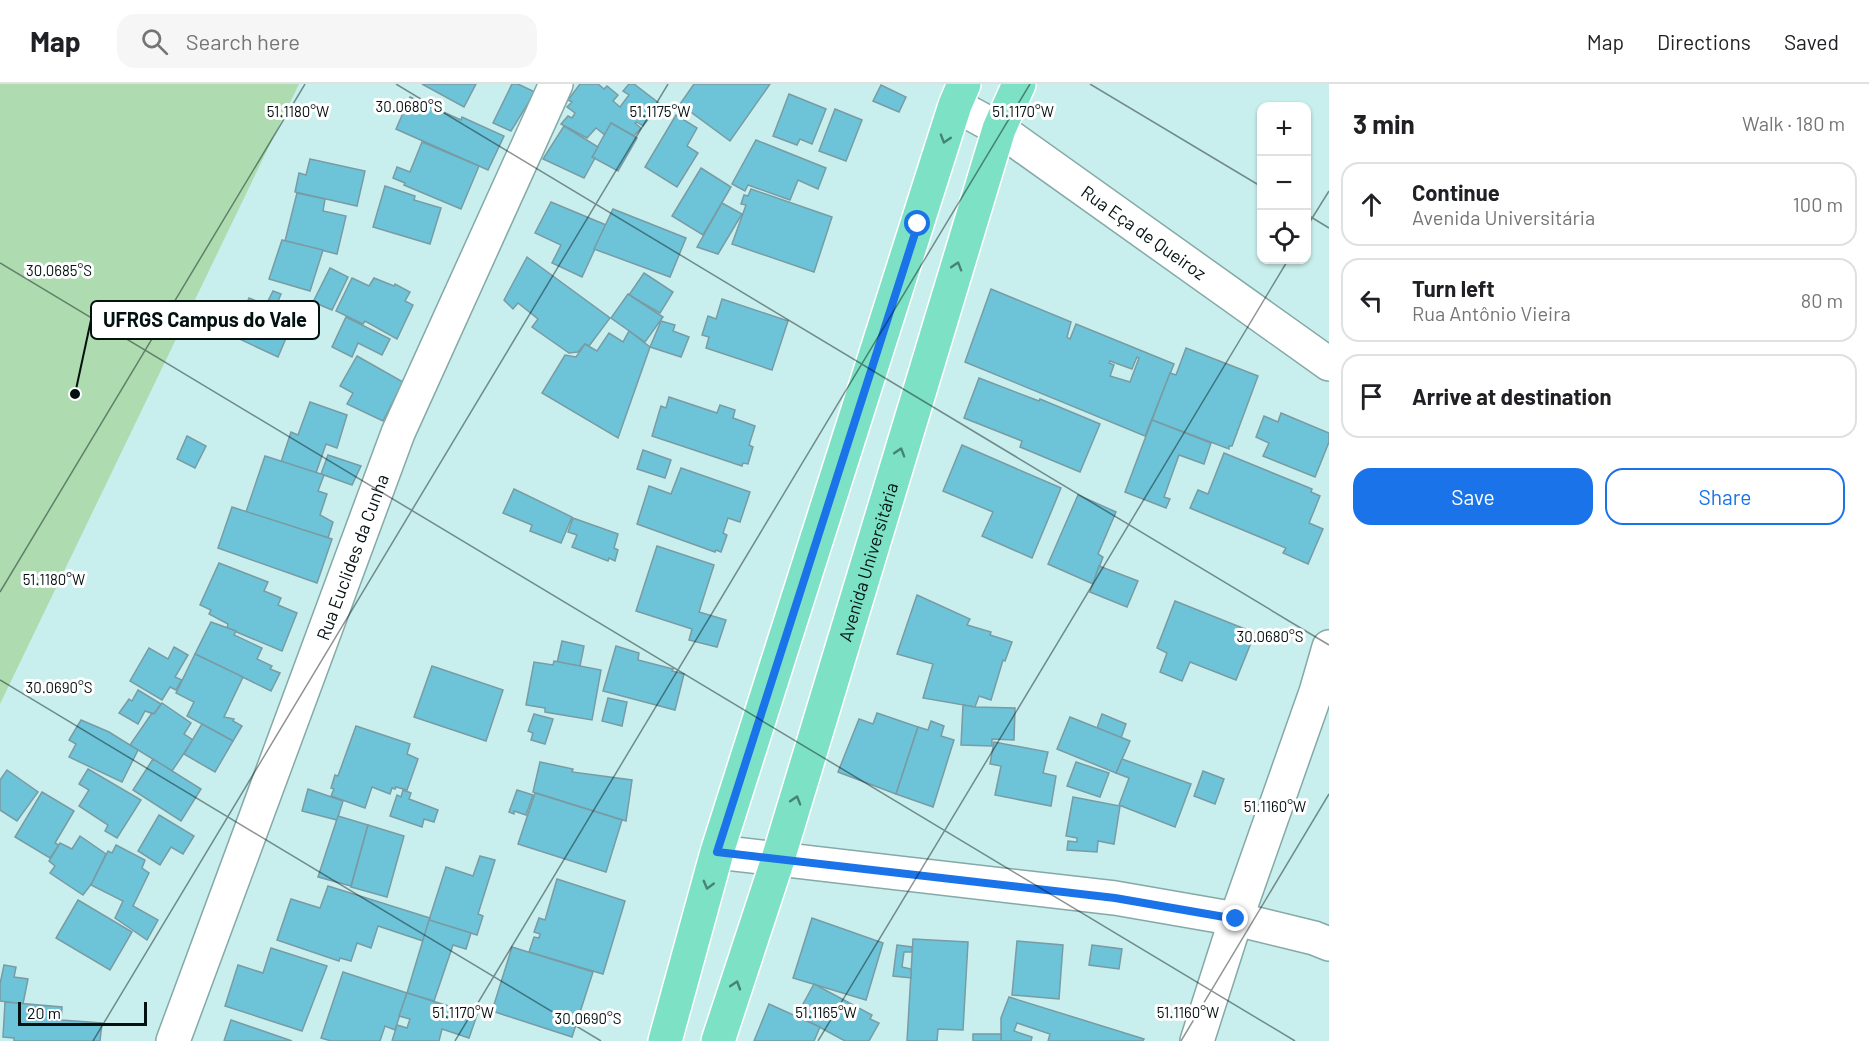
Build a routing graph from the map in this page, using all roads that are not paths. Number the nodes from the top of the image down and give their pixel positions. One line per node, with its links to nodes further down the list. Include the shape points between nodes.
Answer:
1 (556, 84): 11 (street, Rua Euclides da Cunha, via 398,434)
2 (1019, 84): 4 (main road, Avenida Universitária)
3 (960, 94): 4 (street, Rua Eça de Queiroz); 7 (main road, one-way to 7)
4 (999, 129): 5 (street, Rua Eça de Queiroz); 8 (main road, Avenida Universitária, one-way to 4)
5 (1329, 364)
6 (1329, 647): 9 (street)
7 (717, 852): 8 (street); 12 (main road, one-way to 12)
8 (778, 859): 9 (street, via 1115,898); 13 (main road, Avenida Universitária, one-way to 8)
9 (1236, 919): 10 (street); 14 (street)
10 (1329, 944)
11 (173, 1041)
12 (665, 1041)
13 (718, 1041)
14 (1197, 1041)

